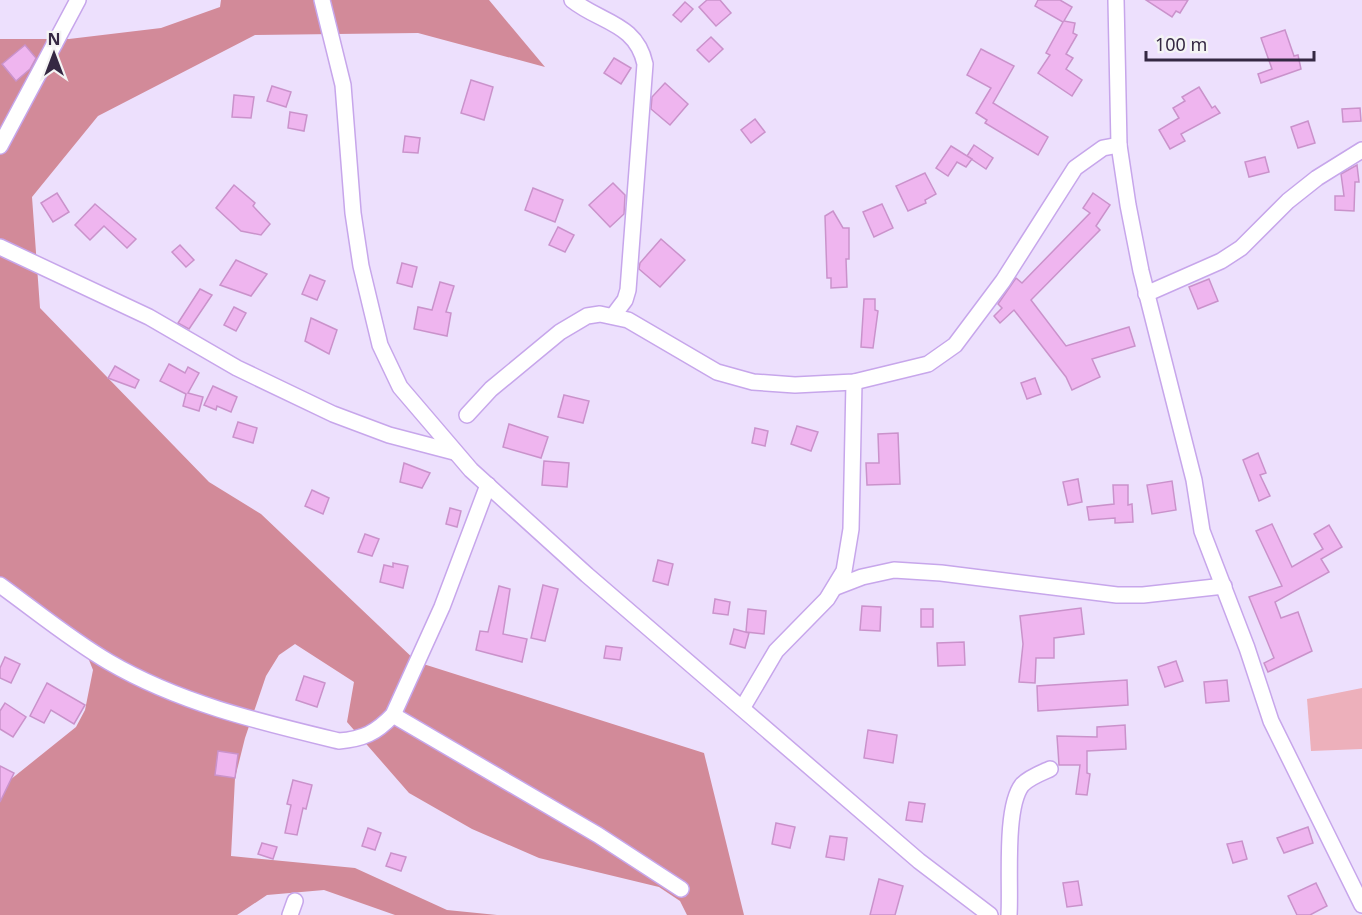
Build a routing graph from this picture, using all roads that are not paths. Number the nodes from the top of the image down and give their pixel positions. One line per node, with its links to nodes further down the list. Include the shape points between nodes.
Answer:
1 (78, 0): 6 (street)
2 (322, 0): 13 (street, via 343,85 356,239 380,345 400,387)
3 (572, 0): 10 (street, via 625,30 636,40 645,64 628,290)
4 (1116, 0): 5 (street)
5 (1119, 145): 9 (street); 11 (street, via 1103,148 1075,168 1014,265 955,345 928,364)
6 (0, 146)
7 (1362, 150): 9 (street, via 1288,201 1241,248)
8 (0, 247): 13 (street, via 149,317 237,368 314,405 388,435)
9 (1146, 294): 16 (street, via 1194,480 1202,531)
10 (613, 316): 11 (street, via 628,320 700,363 737,379 785,384); 12 (street, via 587,316 560,332 491,389)
11 (854, 382): 17 (street, via 851,529 844,571)
12 (467, 415)
13 (454, 452): 14 (street)
14 (488, 485): 18 (street); 19 (street, via 442,607)
15 (0, 585): 19 (street, via 109,663 174,695 339,741 363,739)
16 (1224, 586): 17 (street, via 1117,595 894,570); 22 (street, via 1271,721)
17 (836, 587): 18 (street, via 776,651)
18 (743, 707): 23 (street, via 919,861)
19 (393, 715): 21 (street, via 598,835)
20 (1050, 769): 24 (street, via 1022,784 1017,796 1007,862)
21 (681, 889)
22 (1362, 905)
23 (990, 915)
24 (1010, 915)

